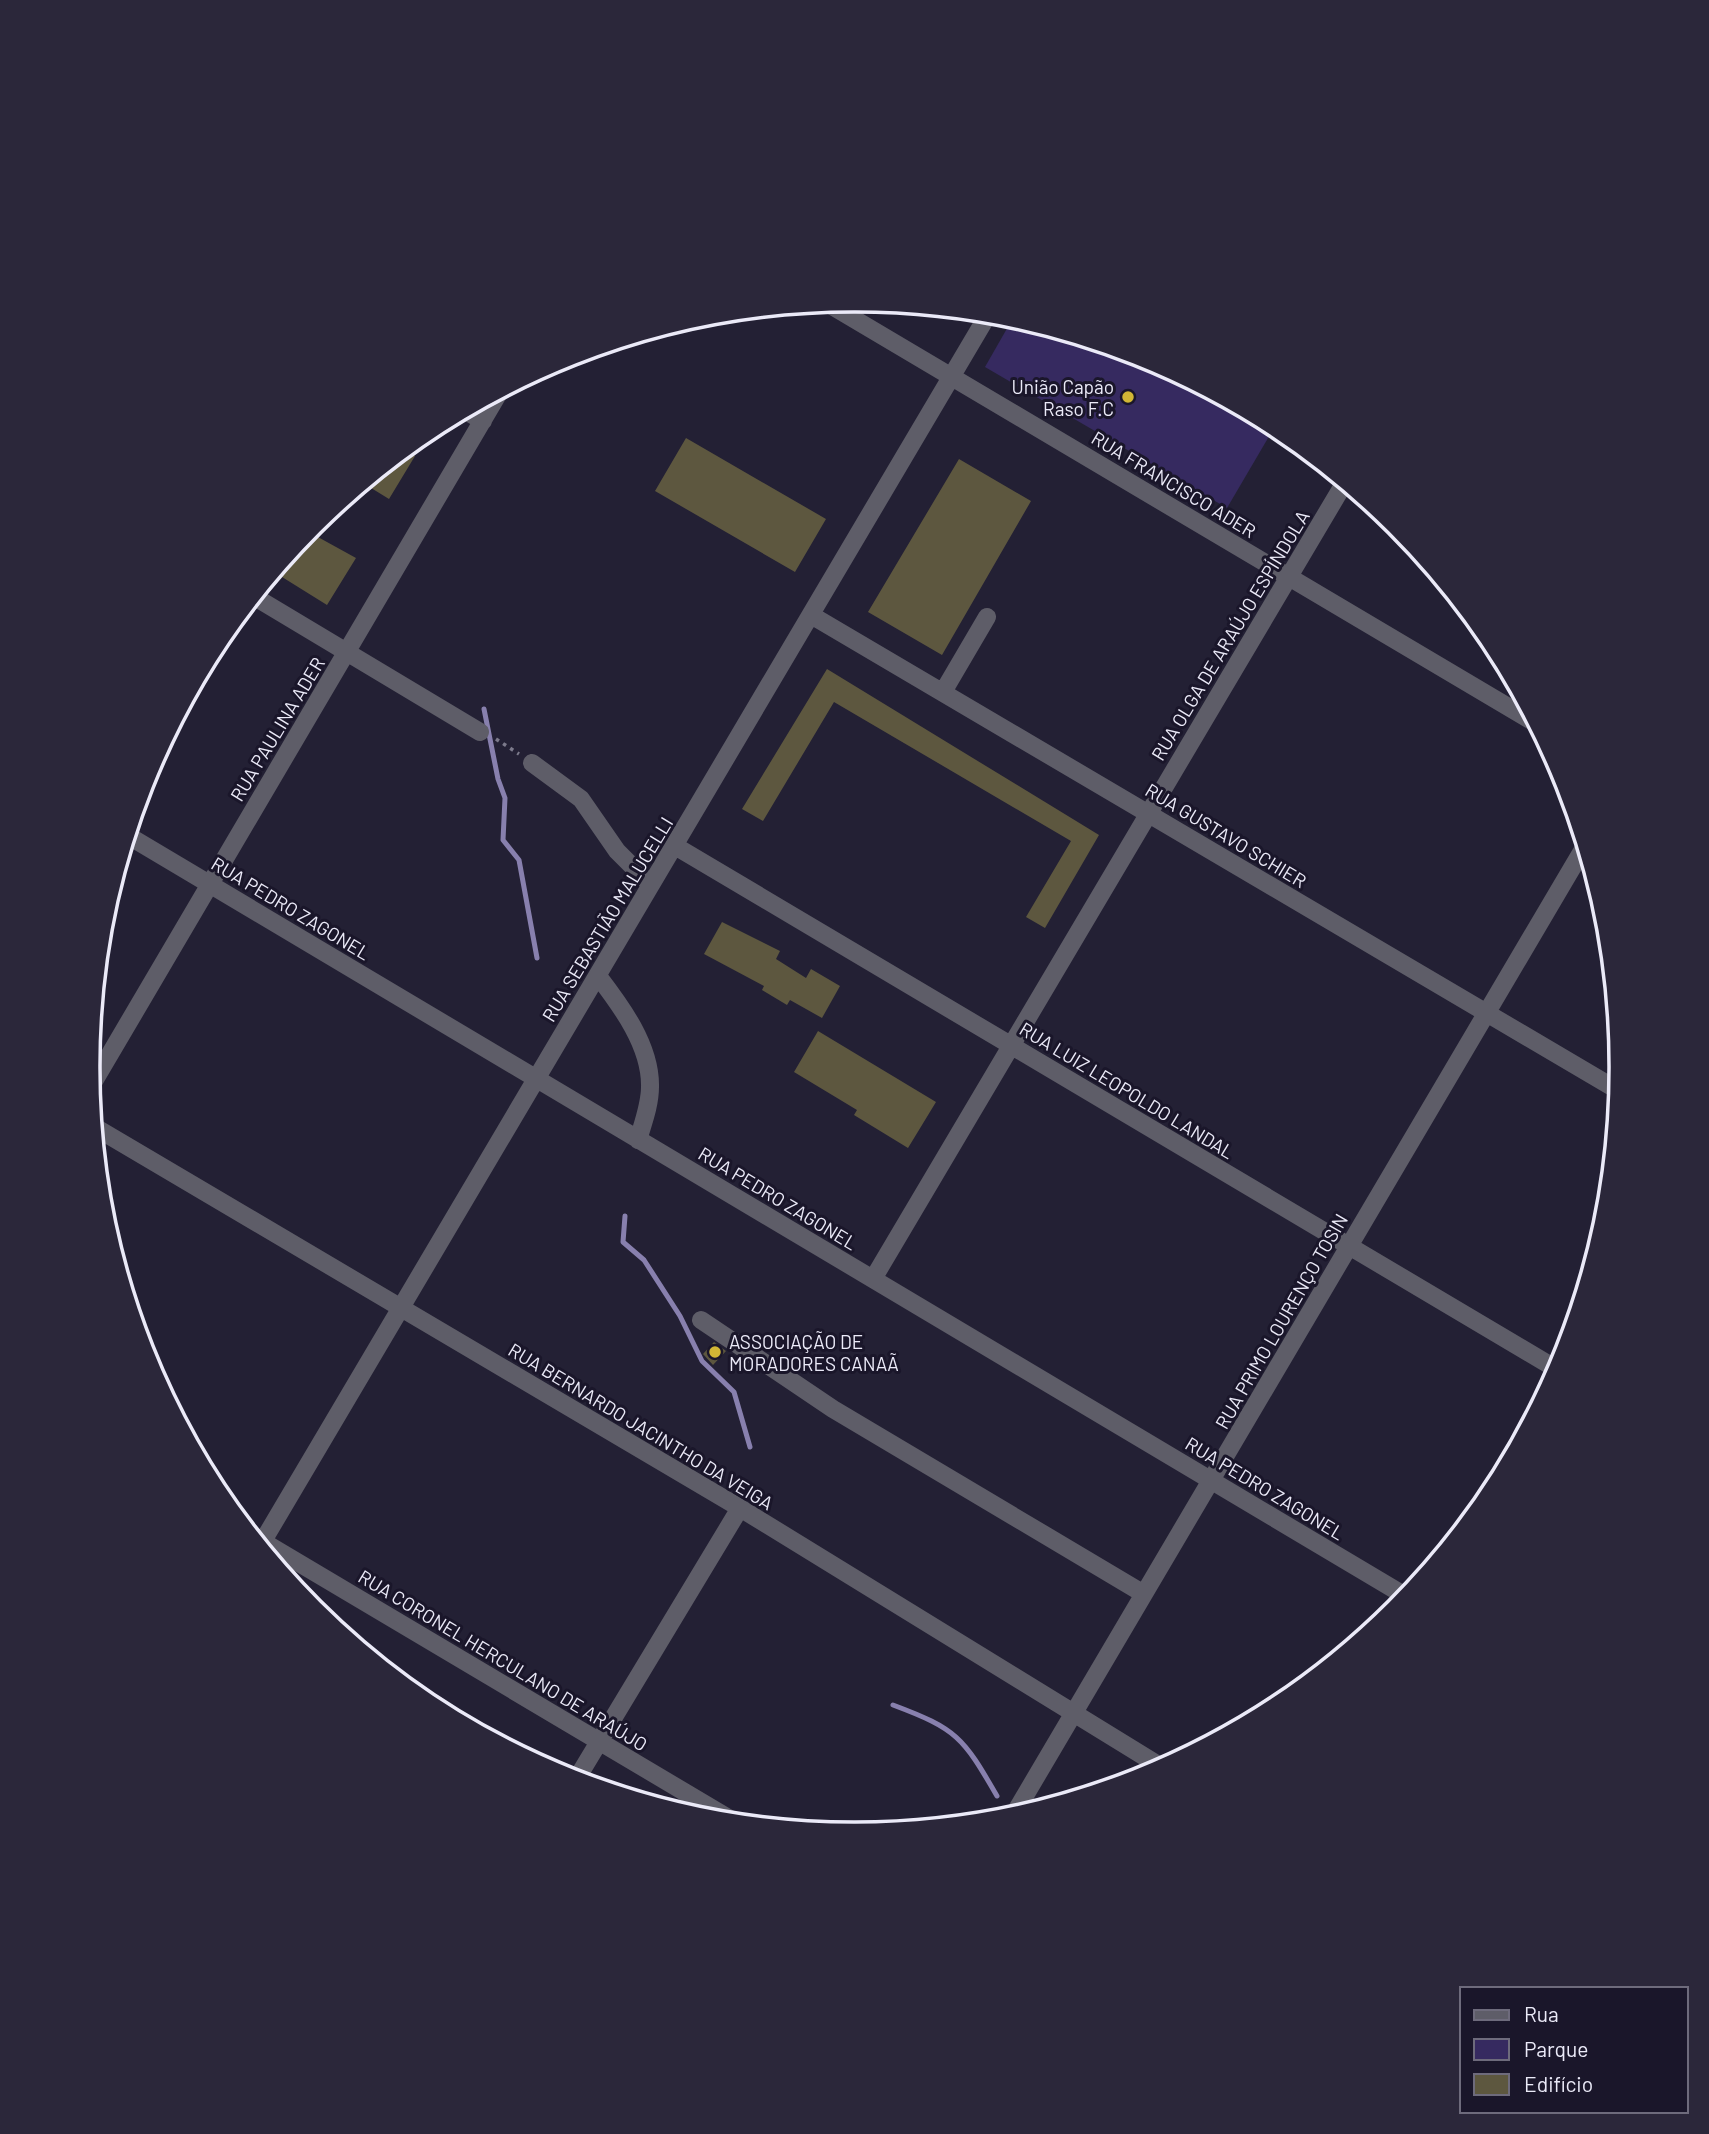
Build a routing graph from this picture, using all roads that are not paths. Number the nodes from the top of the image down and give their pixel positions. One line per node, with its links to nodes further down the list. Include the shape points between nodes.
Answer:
1 (843, 312): 3 (street, RUA FRANCISCO ADER)
2 (983, 324): 3 (street, RUA SEBASTIÃO MALUCELLI)
3 (952, 377): 8 (street, RUA FRANCISCO ADER); 10 (street, RUA SEBASTIÃO MALUCELLI)
4 (492, 405): 6 (street, RUA PAULINA ADER)
5 (473, 415): 6 (street)
6 (483, 421): 12 (street, RUA PAULINA ADER)
7 (1340, 490): 8 (street, RUA OLGA DE ARAÚJO ESPÍNDOLA)
8 (1289, 577): 14 (street, RUA FRANCISCO ADER); 17 (street, RUA OLGA DE ARAÚJO ESPÍNDOLA)
9 (261, 601): 12 (street)
10 (811, 615): 13 (street, RUA GUSTAVO SCHIER); 19 (street, RUA SEBASTIÃO MALUCELLI)
11 (987, 617): 13 (street)
12 (346, 652): 15 (street); 21 (street, RUA PAULINA ADER)
13 (943, 692): 17 (street, RUA GUSTAVO SCHIER)
14 (1522, 715)
15 (487, 735)
16 (532, 763): 22 (street, via 581,799 617,851)
17 (1149, 814): 24 (street, RUA GUSTAVO SCHIER); 25 (street, RUA OLGA DE ARAÚJO ESPÍNDOLA)
18 (135, 840): 21 (street, RUA PEDRO ZAGONEL)
19 (675, 846): 22 (street, RUA SEBASTIÃO MALUCELLI); 25 (street, RUA LUIZ LEOPOLDO LANDAL)
20 (1579, 856): 24 (street, RUA PRIMO LOURENÇO TOSIN)
21 (210, 884): 26 (street, RUA PAULINA ADER); 27 (street, RUA PEDRO ZAGONEL)
22 (651, 885): 23 (street, RUA SEBASTIÃO MALUCELLI)
23 (597, 976): 27 (street, RUA SEBASTIÃO MALUCELLI); 30 (street, via 642,1047 650,1085)
24 (1487, 1013): 28 (street, RUA GUSTAVO SCHIER); 31 (street, RUA PRIMO LOURENÇO TOSIN)
25 (1011, 1046): 31 (street, RUA LUIZ LEOPOLDO LANDAL); 32 (street, RUA OLGA DE ARAÚJO ESPÍNDOLA)
26 (100, 1071)
27 (536, 1079): 30 (street, RUA PEDRO ZAGONEL); 33 (street, RUA SEBASTIÃO MALUCELLI)
28 (1609, 1085)
29 (103, 1132): 33 (street, RUA BERNARDO JACINTHO DA VEIGA)
30 (638, 1140): 32 (street, RUA PEDRO ZAGONEL)
31 (1349, 1246): 35 (street, RUA LUIZ LEOPOLDO LANDAL); 36 (street, RUA PRIMO LOURENÇO TOSIN)
32 (873, 1279): 36 (street, RUA PEDRO ZAGONEL)
33 (401, 1308): 37 (street, RUA BERNARDO JACINTHO DA VEIGA); 38 (street, RUA SEBASTIÃO MALUCELLI)
34 (701, 1320): 41 (street, via 833,1409)
35 (1548, 1364)
36 (1211, 1480): 40 (street, RUA PEDRO ZAGONEL); 41 (street, RUA PRIMO LOURENÇO TOSIN)
37 (740, 1508): 42 (street, RUA BERNARDO JACINTHO DA VEIGA); 43 (street)
38 (262, 1534)
39 (275, 1550): 43 (street, RUA CORONEL HERCULANO DE ARAÚJO)
40 (1397, 1591)
41 (1144, 1594): 42 (street, RUA PRIMO LOURENÇO TOSIN)
42 (1073, 1715): 44 (street, RUA BERNARDO JACINTHO DA VEIGA); 46 (street, RUA PRIMO LOURENÇO TOSIN)
43 (599, 1742): 45 (street); 47 (street, RUA CORONEL HERCULANO DE ARAÚJO)
44 (1151, 1761)
45 (582, 1770)
46 (1021, 1803)
47 (710, 1808)

